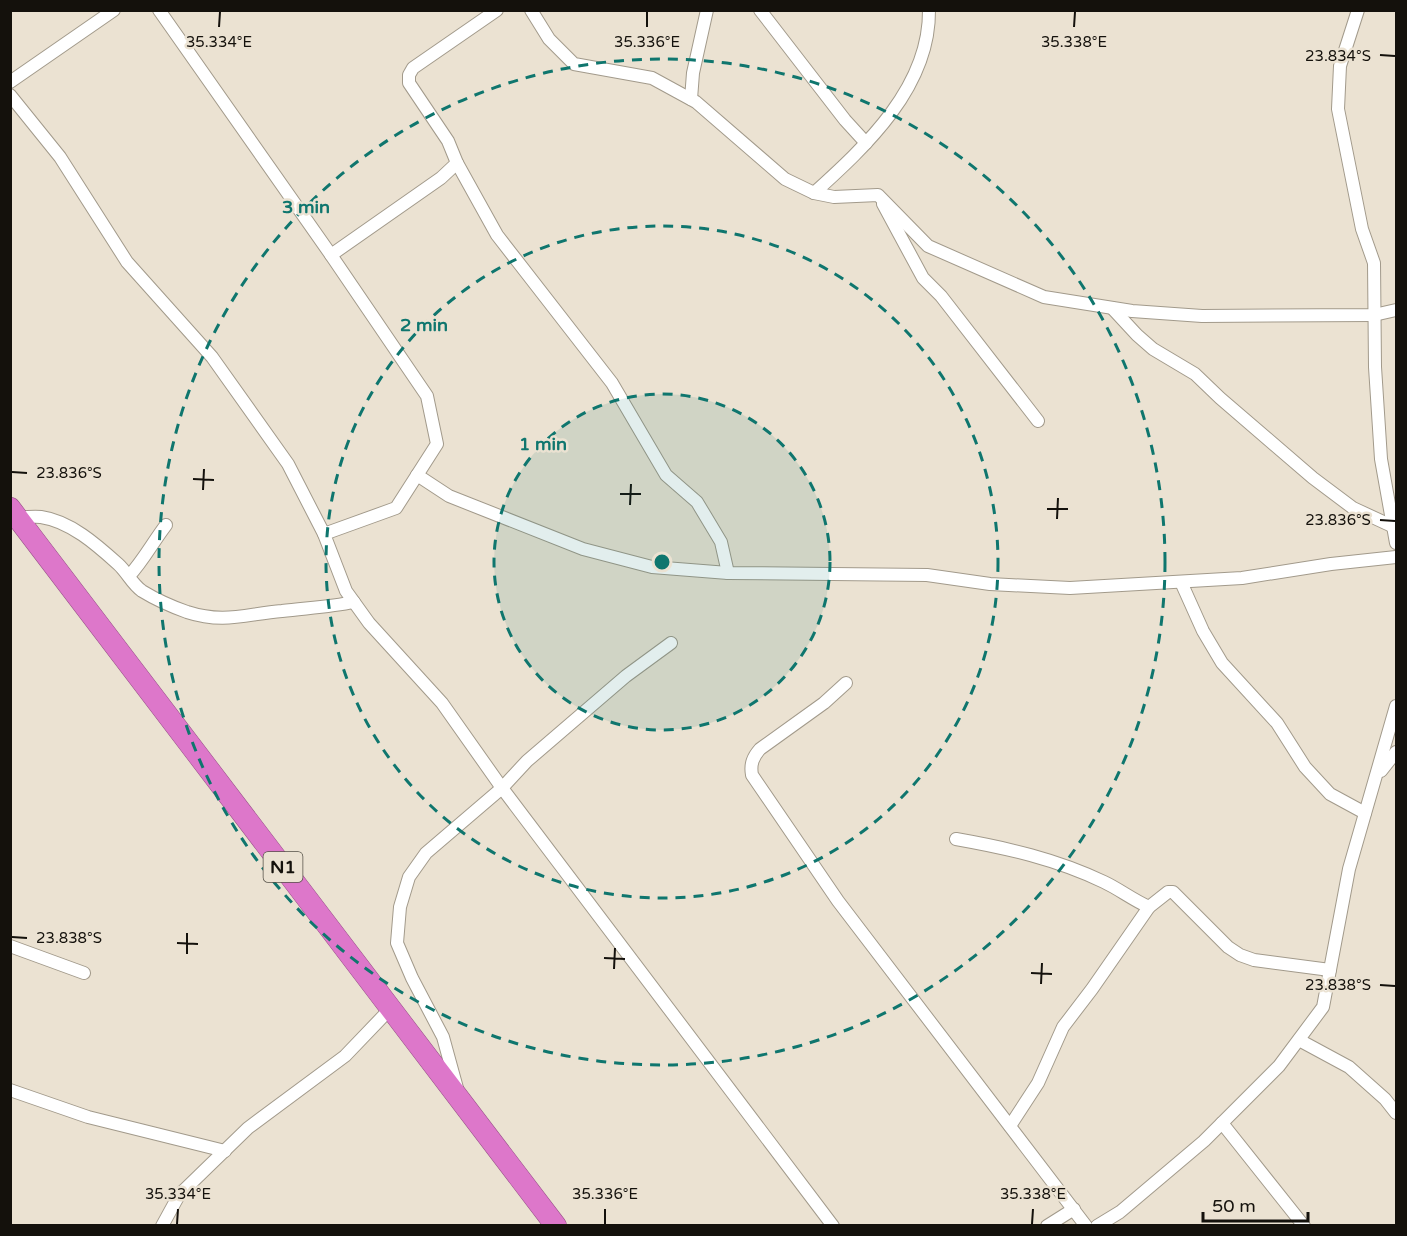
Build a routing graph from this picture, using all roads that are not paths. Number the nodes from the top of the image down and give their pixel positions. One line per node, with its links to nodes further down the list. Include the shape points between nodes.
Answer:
1 (114, 10): 9 (street)
2 (159, 10): 16 (street)
3 (497, 10): 13 (street, via 413,68 409,75 409,83 448,141)
4 (531, 10): 11 (street, via 549,39 574,64 652,78)
5 (707, 10): 11 (street)
6 (760, 10): 12 (street)
7 (929, 10): 12 (street, via 929,28 909,88)
8 (1358, 10): 19 (street, via 1340,66 1338,109 1362,229 1374,263)
9 (10, 82)
10 (10, 95): 25 (street, via 60,157 127,262 212,357 259,421 288,464)
11 (691, 99): 14 (street, via 785,179)
12 (866, 143): 14 (street)
13 (457, 163): 16 (street); 28 (street, via 497,235 612,384 666,475 697,502 721,542)
14 (814, 194): 15 (street)
15 (878, 195): 17 (street, via 928,246 1044,297); 20 (street, via 923,278)
16 (332, 255): 21 (street, via 427,396 437,444)
17 (1112, 308): 19 (street, via 1202,316); 24 (street, via 1153,349 1195,374 1313,478 1353,508)
18 (1396, 310): 19 (street)
19 (1374, 315): 24 (street, via 1381,459)
20 (1038, 421)
21 (417, 476): 25 (street, via 396,508); 28 (street, via 449,496 583,549 652,567)
22 (14, 513): 29 (street, via 52,519 69,528); 44 (highway, N1)
23 (166, 525): 29 (street)
24 (1394, 527): 26 (street)
25 (324, 534): 31 (street)
26 (1396, 543)
27 (1396, 557): 30 (street, via 1242,578)
28 (728, 573): 30 (street, via 927,575 990,584 1070,588)
29 (129, 576): 31 (street, via 140,590 174,606 220,619)
30 (1180, 582): 38 (street, via 1222,663 1277,723 1305,767 1330,794)
31 (354, 602): 37 (street, via 442,703)
32 (671, 643): 37 (street, via 626,676 527,761)
33 (846, 683): 50 (street, via 824,704 760,749 754,756 752,775 838,901)
34 (1396, 706): 36 (street)
35 (1396, 752): 36 (street)
36 (1376, 776): 38 (street)
37 (502, 788): 47 (street, via 426,853 409,877 398,915 398,943 443,1037); 55 (street)
38 (1365, 813): 42 (street, via 1349,869)
39 (956, 839): 40 (street, via 1058,862 1105,882)
40 (1149, 908): 42 (street, via 1157,899 1173,892 1240,955); 50 (street, via 1063,1027 1038,1083)
41 (10, 946): 43 (street)
42 (1330, 970): 45 (street, via 1323,1007)
43 (84, 973)
44 (391, 1008): 47 (highway, N1); 51 (street, via 345,1056 248,1128)
45 (1299, 1040): 48 (street, via 1349,1067); 49 (street, via 1279,1066)
46 (10, 1090): 51 (street, via 88,1117)
47 (461, 1099): 54 (highway, N1)
48 (1396, 1113)
49 (1222, 1123): 58 (street, via 1120,1212); 59 (street)
50 (1010, 1126): 52 (street)
51 (225, 1151): 53 (street, via 179,1196)
52 (1074, 1209): 56 (street); 57 (street)
53 (162, 1226)
54 (556, 1226)
55 (833, 1226)
56 (1047, 1226)
57 (1086, 1226)
58 (1097, 1226)
59 (1304, 1226)

